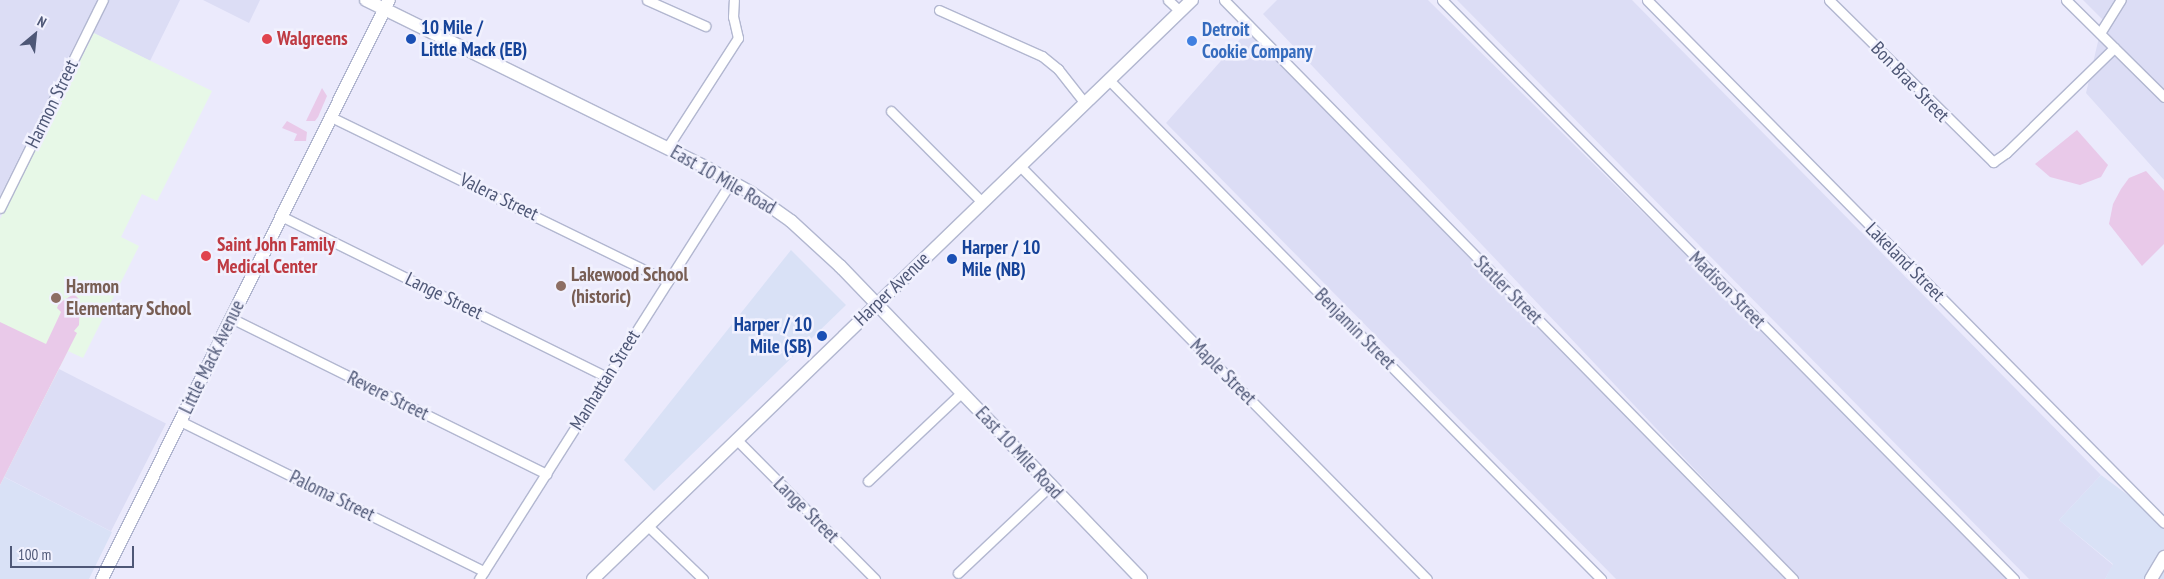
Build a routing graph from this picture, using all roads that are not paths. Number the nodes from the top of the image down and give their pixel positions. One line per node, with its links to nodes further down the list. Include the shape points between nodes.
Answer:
1 (103, 0): 28 (street, Harmon Street)
2 (366, 0): 13 (main road, East 10 Mile Road)
3 (647, 0): 16 (street)
4 (734, 0): 24 (street, via 733,17 738,38)
5 (1168, 0): 15 (street)
6 (1192, 0): 15 (main road, Harper Avenue)
7 (1224, 0): 52 (street, Statler Street)
8 (1442, 0): 53 (street, Madison Street)
9 (1647, 0): 40 (street, Lakeland Street)
10 (1829, 0): 18 (street, Bon Brae Street, via 1992,162 2006,154)
11 (2066, 0): 17 (street)
12 (2121, 0): 17 (street)
13 (386, 5): 23 (main road, Little Mack Avenue); 24 (main road, East 10 Mile Road)
14 (939, 10): 21 (street, via 1042,56 1058,69)
15 (1180, 12): 19 (main road, Harper Avenue)
16 (705, 26)
17 (2100, 33): 18 (street)
18 (2114, 48): 20 (street)
19 (1109, 80): 21 (main road, Harper Avenue); 51 (street, Benjamin Street)
20 (2164, 97)
21 (1084, 102): 25 (main road, Harper Avenue)
22 (891, 111): 27 (street)
23 (329, 116): 29 (main road, Little Mack Avenue); 30 (street, Valera Street)
24 (667, 148): 26 (main road, East 10 Mile Road)
25 (1019, 165): 27 (main road, Harper Avenue); 50 (street, Maple Street)
26 (732, 181): 30 (street, Manhattan Street); 31 (main road, East 10 Mile Road, via 809,236)
27 (982, 201): 31 (main road, Harper Avenue)
28 (0, 208)
29 (281, 216): 32 (main road, Little Mack Avenue); 33 (street, Lange Street)
30 (668, 281): 33 (street, Manhattan Street)
31 (877, 306): 34 (main road, East 10 Mile Road); 36 (main road, Harper Avenue)
32 (231, 318): 35 (main road, Little Mack Avenue); 37 (street, Revere Street)
33 (607, 377): 37 (street, Manhattan Street)
34 (962, 392): 38 (street); 39 (main road, East 10 Mile Road)
35 (180, 421): 44 (street, Paloma Street); 46 (main road, Little Mack Avenue)
36 (737, 440): 41 (main road, Harper Avenue); 49 (street, Lange Street)
37 (546, 474): 44 (street, Manhattan Street)
38 (868, 481)
39 (1052, 484): 43 (street); 45 (main road, East 10 Mile Road)
40 (2164, 523)
41 (649, 526): 47 (main road, Harper Avenue); 48 (street)
42 (2164, 556): 54 (main road)
43 (958, 573)
44 (481, 575)
45 (1139, 578)
46 (102, 579)
47 (593, 579)
48 (703, 579)
49 (875, 579)
50 (1428, 579)
51 (1601, 579)
52 (1793, 579)
53 (2014, 579)
54 (2152, 579)

